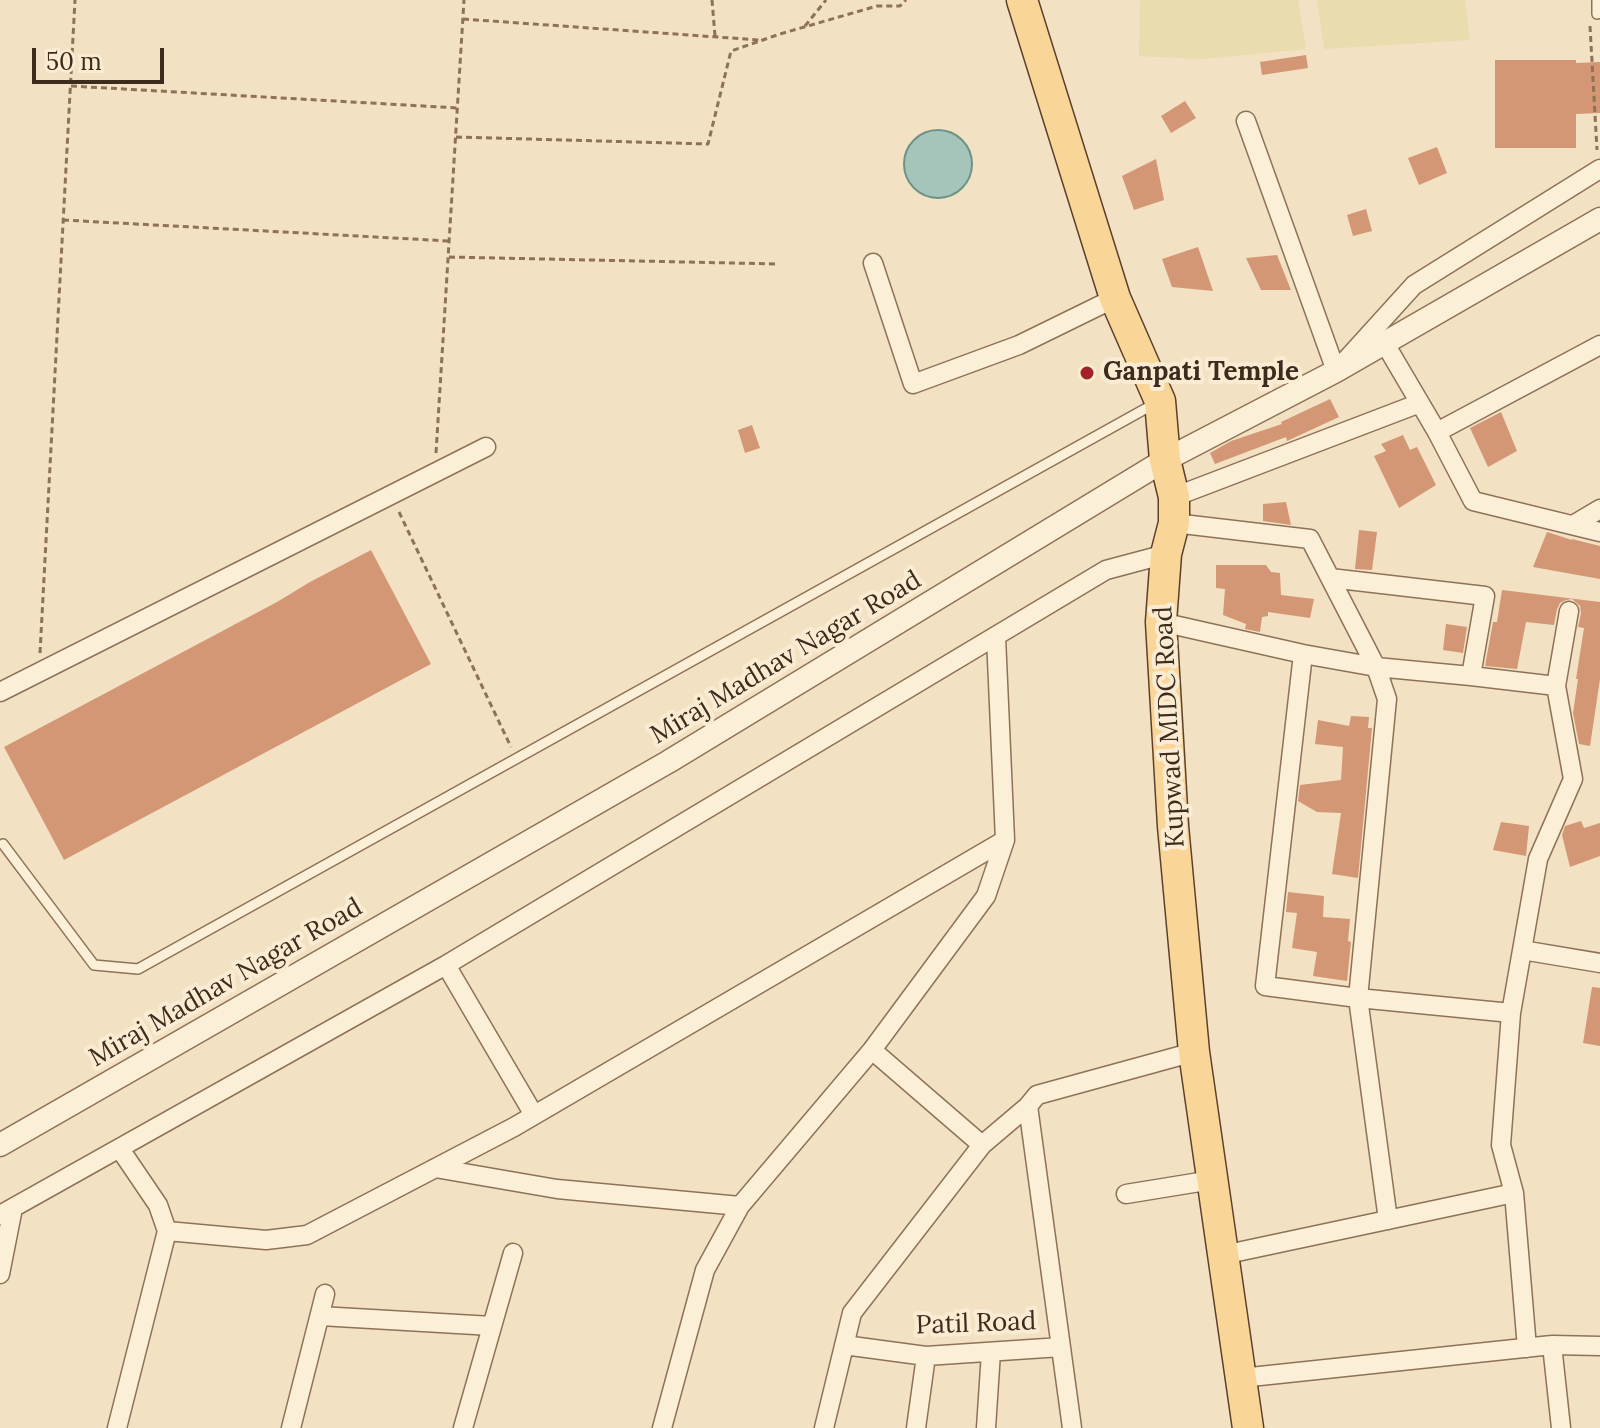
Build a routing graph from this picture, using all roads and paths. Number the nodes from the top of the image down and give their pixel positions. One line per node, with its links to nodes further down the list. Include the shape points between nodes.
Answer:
1 (75, 0): 14 (path)
2 (464, 0): 10 (path)
3 (712, 0): 12 (path)
4 (826, 0): 11 (path)
5 (906, 0): 11 (path, via 900,6 877,6)
6 (1022, 0): 25 (main road, Kupwad MIDC Road)
7 (1597, 0): 8 (lane)
8 (1600, 13)
9 (1589, 15): 18 (path)
10 (463, 19): 12 (path); 15 (path)
11 (805, 26): 13 (path)
12 (715, 37): 13 (path)
13 (762, 40): 17 (path, via 731,51 708,144)
14 (71, 86): 15 (path); 20 (path)
15 (458, 108): 17 (path)
16 (1246, 121): 28 (street)
17 (456, 137): 21 (path)
18 (1599, 169): 28 (street, via 1414,285)
19 (1600, 219): 26 (street, Miraj Madhav Nagar Road)
20 (63, 220): 21 (path); 47 (path)
21 (449, 241): 22 (path)
22 (449, 257): 24 (path); 34 (path)
23 (873, 263): 25 (street, via 913,384 1019,345)
24 (779, 264)
25 (1115, 298): 29 (main road, Kupwad MIDC Road)
26 (1384, 342): 28 (street, Miraj Madhav Nagar Road); 30 (street)
27 (1600, 345): 31 (street)
28 (1336, 371): 33 (street, Miraj Madhav Nagar Road)
29 (1160, 401): 33 (main road, Kupwad MIDC Road); 51 (lane)
30 (1420, 403): 31 (street); 37 (street)
31 (1437, 432): 38 (street, via 1473,501)
32 (486, 447): 34 (street)
33 (1165, 460): 37 (main road, Kupwad MIDC Road); 63 (street, Miraj Madhav Nagar Road, via 668,762)
34 (435, 473): 47 (street)
35 (394, 503): 51 (path)
36 (1600, 509): 38 (street)
37 (1174, 510): 40 (main road, Kupwad MIDC Road); 41 (street, via 1310,539)
38 (1573, 525): 39 (street)
39 (1600, 532)
40 (1166, 554): 43 (main road, Kupwad MIDC Road); 44 (street, via 1106,570)
41 (1330, 578): 46 (street); 48 (street, via 1485,596)
42 (1569, 611): 49 (street)
43 (1161, 622): 45 (street); 60 (main road, Kupwad MIDC Road)
44 (996, 637): 52 (street); 56 (street)
45 (1303, 654): 46 (street); 57 (street, via 1265,986)
46 (1376, 667): 48 (street); 57 (street, via 1387,699)
47 (39, 672): 50 (street)
48 (1471, 676): 49 (street)
49 (1556, 686): 54 (street, via 1573,779 1538,859)
50 (0, 692)
51 (516, 758): 53 (lane, via 138,969 94,965)
52 (1005, 840): 59 (street, via 986,896); 62 (street)
53 (3, 844)
54 (1522, 950): 55 (street); 58 (street)
55 (1600, 963)
56 (446, 965): 62 (street); 65 (street)
57 (1358, 998): 58 (street); 72 (street)
58 (1511, 1013): 68 (street, via 1501,1145)
59 (872, 1050): 64 (street); 70 (street)
60 (1194, 1052): 61 (street, via 1037,1095); 67 (main road, Kupwad MIDC Road)
61 (1028, 1106): 64 (street); 83 (street)
62 (534, 1115): 66 (street)
63 (0, 1145)
64 (982, 1145): 80 (street, via 852,1313)
65 (120, 1149): 71 (street); 73 (street, via 158,1205)
66 (435, 1168): 70 (street, via 557,1189); 73 (street, via 307,1235 266,1240)
67 (1212, 1180): 69 (street); 75 (main road, Kupwad MIDC Road)
68 (1514, 1193): 72 (street); 84 (street)
69 (1126, 1194)
70 (740, 1206): 91 (street, via 705,1270)
71 (7, 1212): 76 (street)
72 (1388, 1220): 75 (street)
73 (167, 1231): 88 (street)
74 (513, 1253): 79 (street)
75 (1223, 1255): 87 (main road, Kupwad MIDC Road)
76 (0, 1274)
77 (325, 1294): 78 (street)
78 (320, 1316): 79 (street); 89 (street)
79 (492, 1326): 90 (street)
80 (844, 1345): 86 (street, Patil Road); 92 (street)
81 (1552, 1345): 82 (street); 84 (street); 97 (street)
82 (1600, 1346)
83 (1061, 1347): 85 (street, Patil Road); 95 (street)
84 (1527, 1348): 87 (street)
85 (991, 1352): 86 (street, Patil Road); 94 (street)
86 (926, 1356): 93 (street)
87 (1241, 1378): 96 (main road, Kupwad MIDC Road)
88 (117, 1428)
89 (291, 1428)
90 (463, 1428)
91 (662, 1428)
92 (824, 1428)
93 (916, 1428)
94 (986, 1428)
95 (1072, 1428)
96 (1248, 1428)
97 (1561, 1428)

